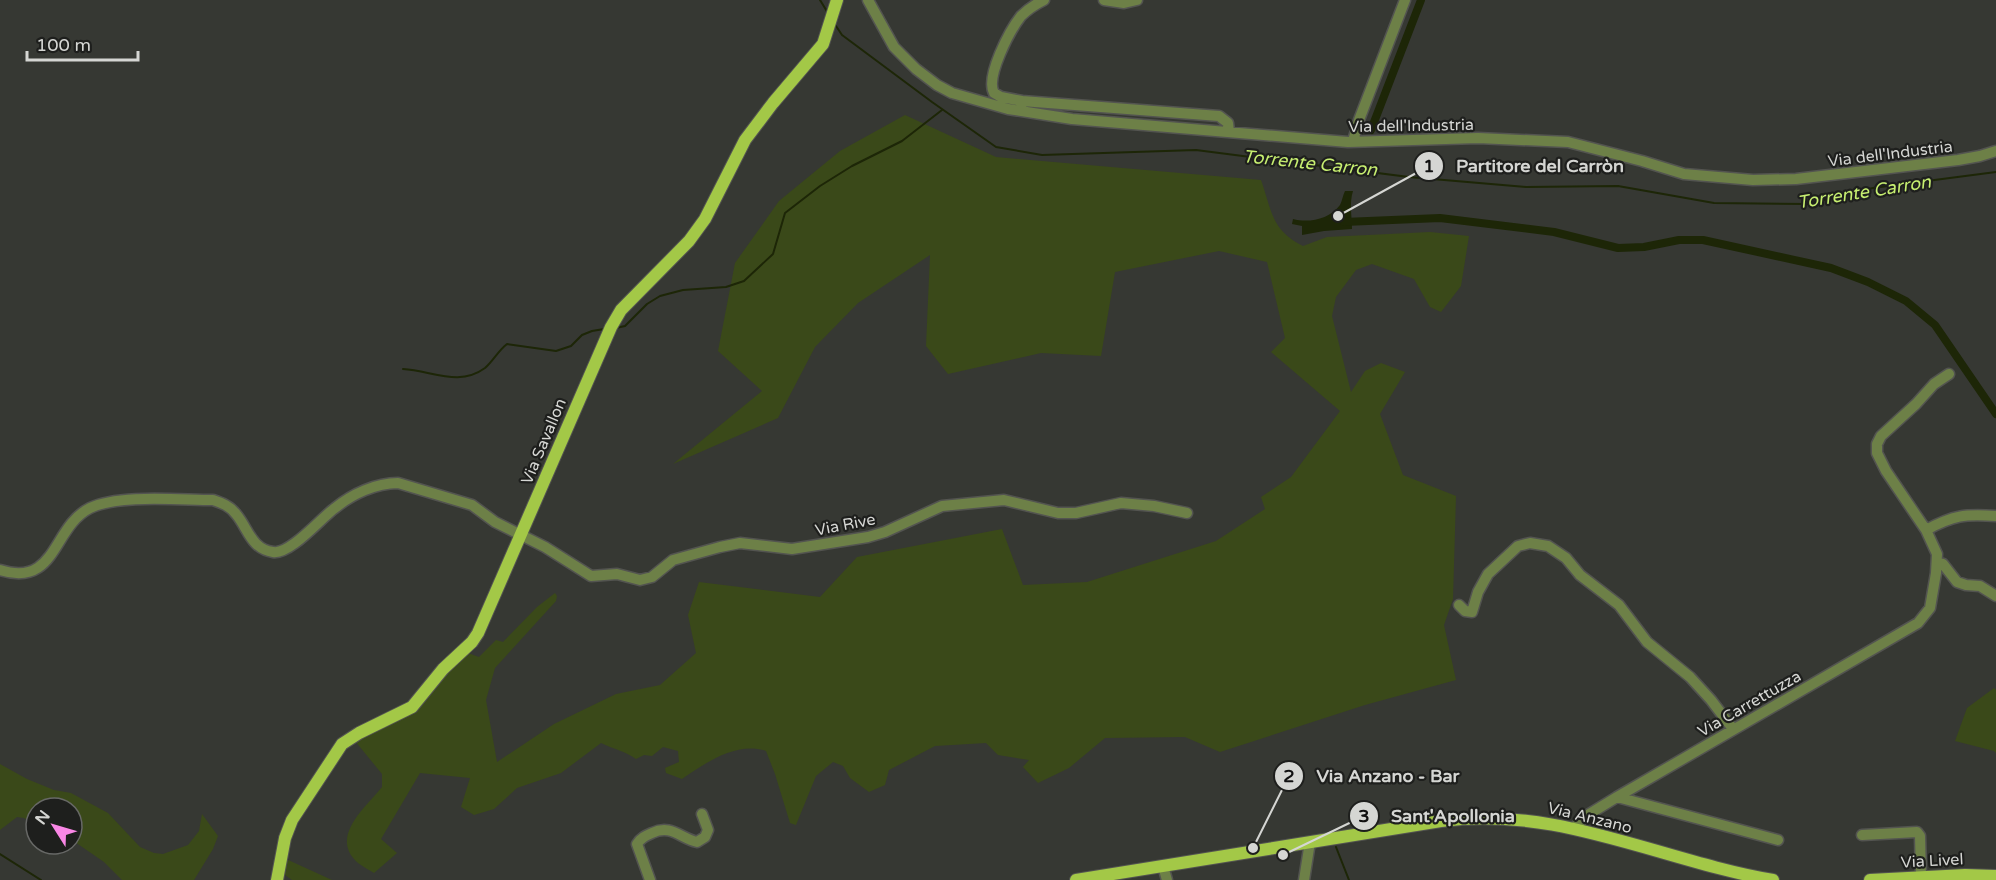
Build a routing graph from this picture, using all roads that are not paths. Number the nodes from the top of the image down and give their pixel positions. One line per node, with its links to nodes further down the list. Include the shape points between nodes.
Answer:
1 (837, 0): 14 (main road, Via Savallon, via 827,36 745,140 705,219 689,241 630,300 609,330)
2 (868, 0): 7 (street, Via dell'Industria, via 894,47 937,85 952,93)
3 (1044, 0): 7 (street, via 1029,9 1011,31 993,75 994,93)
4 (1104, 0): 5 (street)
5 (1137, 0)
6 (1405, 0): 8 (street)
7 (1021, 106): 8 (street, Via dell'Industria, via 1072,119)
8 (1353, 141): 9 (street, Via dell'Industria, via 1478,138 1568,142 1684,174 1753,180 1796,180 1958,160)
9 (1996, 151)
10 (1949, 374): 13 (street, via 1934,384 1877,444 1886,471)
11 (1187, 513): 14 (street, Via Rive, via 1121,504 1058,513 1004,500 942,506 868,537 792,549 740,543 720,547 673,560 652,577 640,580 617,574 591,576)
12 (1996, 516): 13 (street, via 1947,519)
13 (1926, 530): 15 (street)
14 (520, 535): 16 (street, Via Rive, via 461,500 386,483 335,507 280,552 270,552 249,538 236,513 213,500 105,503 75,518 55,551 34,571); 29 (main road, Via Savallon, via 472,642 449,662 412,707 349,738 334,755 292,820 285,838)
15 (1937, 561): 17 (street, via 1958,582 1980,586); 19 (street, Via Carrettuzza, via 1930,608 1918,623)
16 (0, 570)
17 (1996, 596)
18 (1459, 605): 19 (street, via 1472,612 1488,574 1518,546 1548,546 1619,605 1647,642 1690,677)
19 (1733, 729): 20 (street, Via Carrettuzza)
20 (1617, 796): 22 (street, Via Carrettuzza); 24 (street)
21 (702, 814): 30 (street, via 708,830 697,842 667,829 640,838 637,844)
22 (1574, 828): 25 (main road, Via Anzano, via 1528,820 1454,819); 34 (main road, Via Anzano)
23 (1862, 835): 28 (street, via 1917,832)
24 (1778, 840)
25 (1310, 842): 26 (main road, Via Anzano); 33 (street)
26 (1163, 866): 31 (main road, Via Anzano); 32 (street)
27 (1996, 876): 28 (main road, Via Livel)
28 (1927, 878): 35 (main road, Via Livel)
29 (280, 879)
30 (650, 880)
31 (1076, 880)
32 (1167, 880)
33 (1304, 880)
34 (1773, 880)
35 (1870, 880)

